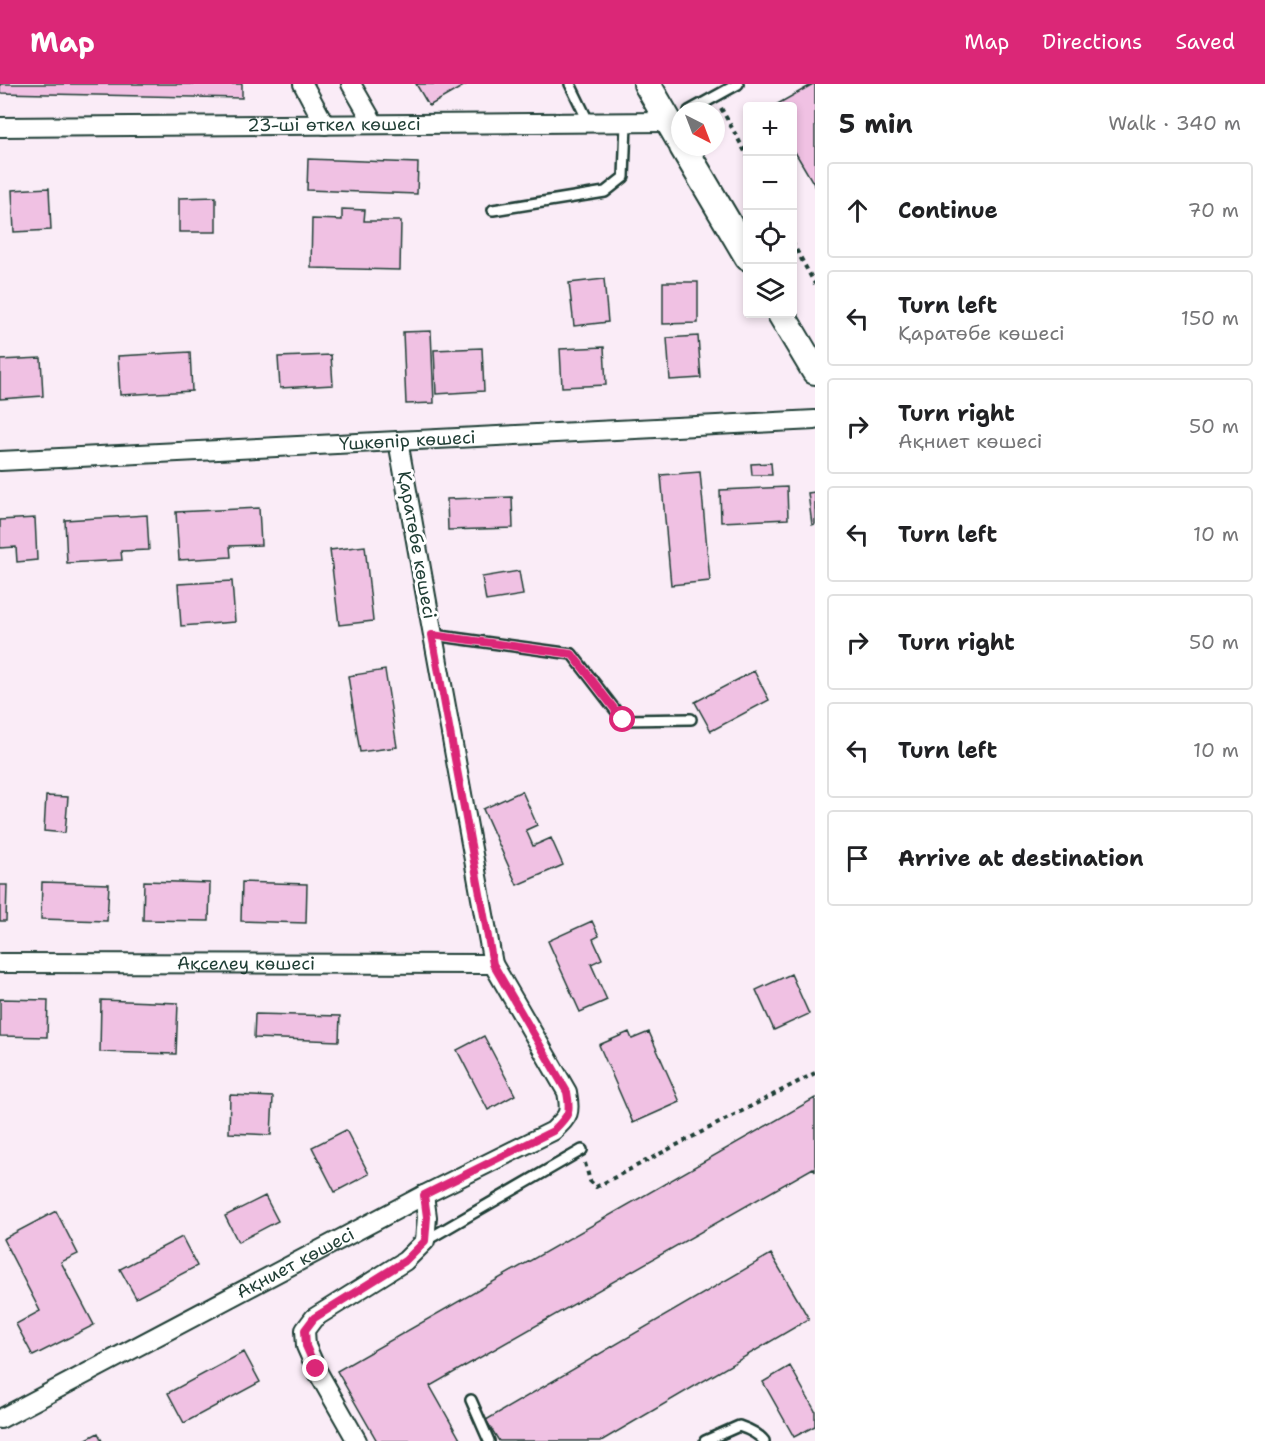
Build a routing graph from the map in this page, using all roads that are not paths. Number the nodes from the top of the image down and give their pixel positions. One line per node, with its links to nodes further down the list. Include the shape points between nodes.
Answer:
1 (303, 84): 11 (street)
2 (351, 84): 12 (street)
3 (570, 84): 8 (lane)
4 (647, 84): 7 (street)
5 (738, 84): 6 (lane)
6 (708, 102)
7 (671, 112)
8 (589, 123): 9 (street, 23-ші өткел көшесі); 12 (street, 23-ші өткел көшесі)
9 (626, 123): 10 (street, 23-ші өткел көшесі); 15 (lane, via 624,177 605,192)
10 (671, 123)
11 (326, 124): 12 (street, 23-ші өткел көшесі); 13 (street, 23-ші өткел көшесі)
12 (374, 124)
13 (0, 127)
14 (688, 156): 16 (street)
15 (493, 210)
16 (743, 250)
17 (784, 318): 18 (street, via 804,344)
18 (815, 371)
19 (815, 420): 20 (street, Үшкөпір көшесі)
20 (398, 441): 21 (street, Үшкөпір көшесі); 22 (street, Қаратөбе көшесі)
21 (0, 461)
22 (432, 635): 23 (lane, via 572,654 623,720); 25 (street, Қаратөбе көшесі)
23 (691, 719)
24 (0, 963): 25 (street, Ақселеу көшесі)
25 (493, 964): 26 (street, Қаратөбе көшесі)
26 (567, 1092): 28 (street, Ақниет көшесі, via 567,1113 553,1131)
27 (582, 1150): 29 (lane)
28 (424, 1195): 29 (street); 31 (street, Ақниет көшесі)
29 (425, 1241): 32 (street, via 405,1261 314,1318 305,1330 306,1346 316,1369)
30 (471, 1400): 33 (lane)
31 (0, 1419)
32 (357, 1441)
33 (489, 1441)
34 (705, 1441): 35 (lane, via 739,1426)
35 (764, 1441)

